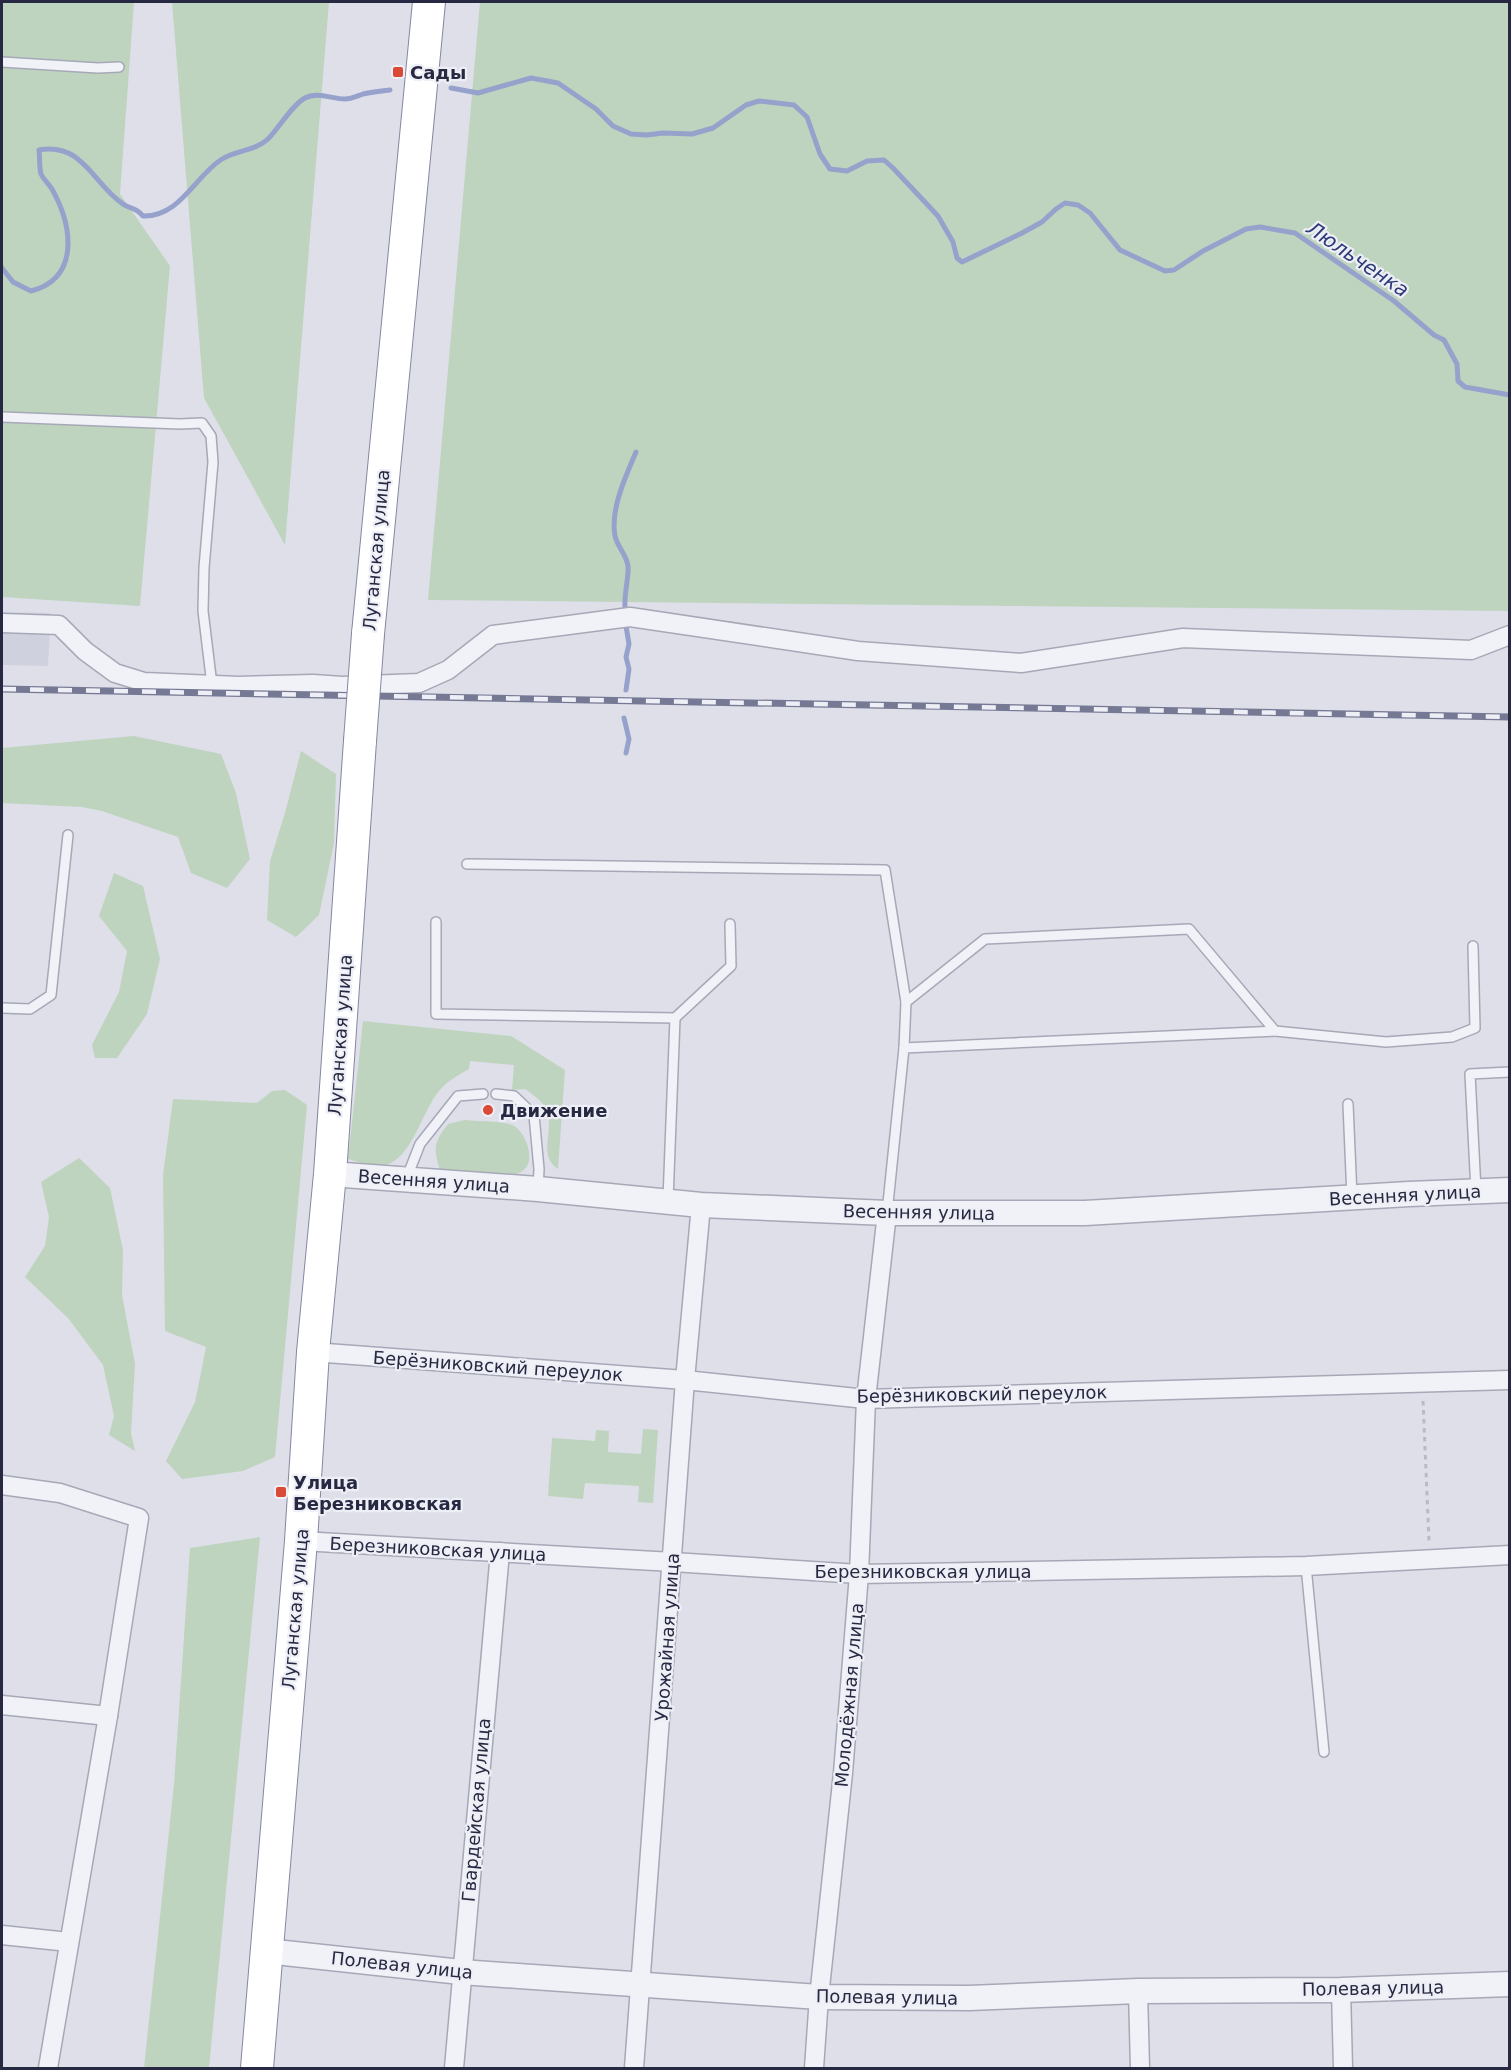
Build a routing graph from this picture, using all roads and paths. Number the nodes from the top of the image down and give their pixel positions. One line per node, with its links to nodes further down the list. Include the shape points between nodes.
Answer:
1 (429, 2): 22 (highway, Луганская улица, bridge, via 368,634)
2 (2, 62): 3 (lane)
3 (119, 67)
4 (2, 417): 7 (lane, via 202,423 211,436 213,462 203,611)
5 (2, 624): 7 (street, via 60,625 115,673 144,682)
6 (1509, 635): 7 (street, via 1471,650 1183,638 1021,663 858,651 630,617 493,634 448,670 419,683)
7 (212, 685)
8 (68, 835): 14 (lane, via 51,995 30,1010)
9 (467, 864): 13 (lane, via 885,870)
10 (436, 922): 15 (lane, via 436,1014)
11 (730, 924): 15 (lane, via 731,966)
12 (1473, 946): 16 (lane, via 1475,1028 1452,1037 1386,1042)
13 (906, 1002): 16 (lane, via 985,939 1189,929); 17 (lane)
14 (2, 1008)
15 (675, 1018): 28 (lane)
16 (1275, 1031): 17 (lane)
17 (904, 1048): 30 (lane)
18 (1509, 1072): 26 (lane, via 1470,1074)
19 (483, 1094): 23 (lane, via 458,1096 420,1144)
20 (496, 1094): 24 (lane, via 514,1096 534,1115)
21 (1348, 1104): 27 (lane)
22 (330, 1174): 23 (street, Весенняя улица); 31 (highway, Луганская улица)
23 (407, 1179): 24 (street, Весенняя улица)
24 (538, 1188): 28 (street, Весенняя улица)
25 (1509, 1190): 26 (street, Весенняя улица)
26 (1476, 1191): 27 (street, Весенняя улица)
27 (1352, 1197): 30 (street, Весенняя улица, via 1085,1213)
28 (668, 1202): 29 (street, Весенняя улица)
29 (701, 1206): 30 (street, Весенняя улица); 32 (street, Урожайная улица)
30 (887, 1213): 35 (street, Молодёжная улица)
31 (313, 1352): 32 (street, Берёзниковский переулок); 37 (highway, Луганская улица)
32 (685, 1380): 35 (street, Берёзниковский переулок); 41 (street, Урожайная улица)
33 (1509, 1380): 34 (street, Берёзниковский переулок)
34 (1422, 1383): 35 (street, Берёзниковский переулок); 40 (path)
35 (866, 1399): 43 (street, Молодёжная улица)
36 (2, 1485): 45 (street, via 60,1493 139,1518)
37 (301, 1541): 38 (street, Березниковская улица); 49 (highway, Луганская улица)
38 (500, 1552): 41 (street, Березниковская улица); 50 (street, Гвардейская улица)
39 (1509, 1555): 40 (street, Березниковская улица)
40 (1429, 1558): 42 (street, Березниковская улица)
41 (673, 1562): 43 (street, Березниковская улица); 51 (street, Урожайная улица)
42 (1306, 1566): 43 (street, Березниковская улица); 46 (lane)
43 (859, 1575): 55 (street, Молодёжная улица)
44 (2, 1705): 45 (street)
45 (108, 1716): 48 (street)
46 (1324, 1752)
47 (2, 1935): 48 (street)
48 (69, 1942): 56 (street)
49 (266, 1951): 50 (street, Полевая улица); 57 (highway, Луганская улица)
50 (461, 1972): 51 (street, Полевая улица); 58 (street, Гвардейская улица)
51 (641, 1983): 55 (street, Полевая улица); 59 (street, Урожайная улица)
52 (1509, 1984): 53 (street, Полевая улица)
53 (1341, 1990): 54 (street, Полевая улица); 62 (street)
54 (1138, 1991): 55 (street, Полевая улица, via 969,1998); 61 (street)
55 (819, 1997): 60 (street, Молодёжная улица)
56 (48, 2068)
57 (257, 2068)
58 (454, 2068)
59 (634, 2068)
60 (814, 2068)
61 (1140, 2068)
62 (1343, 2068)

